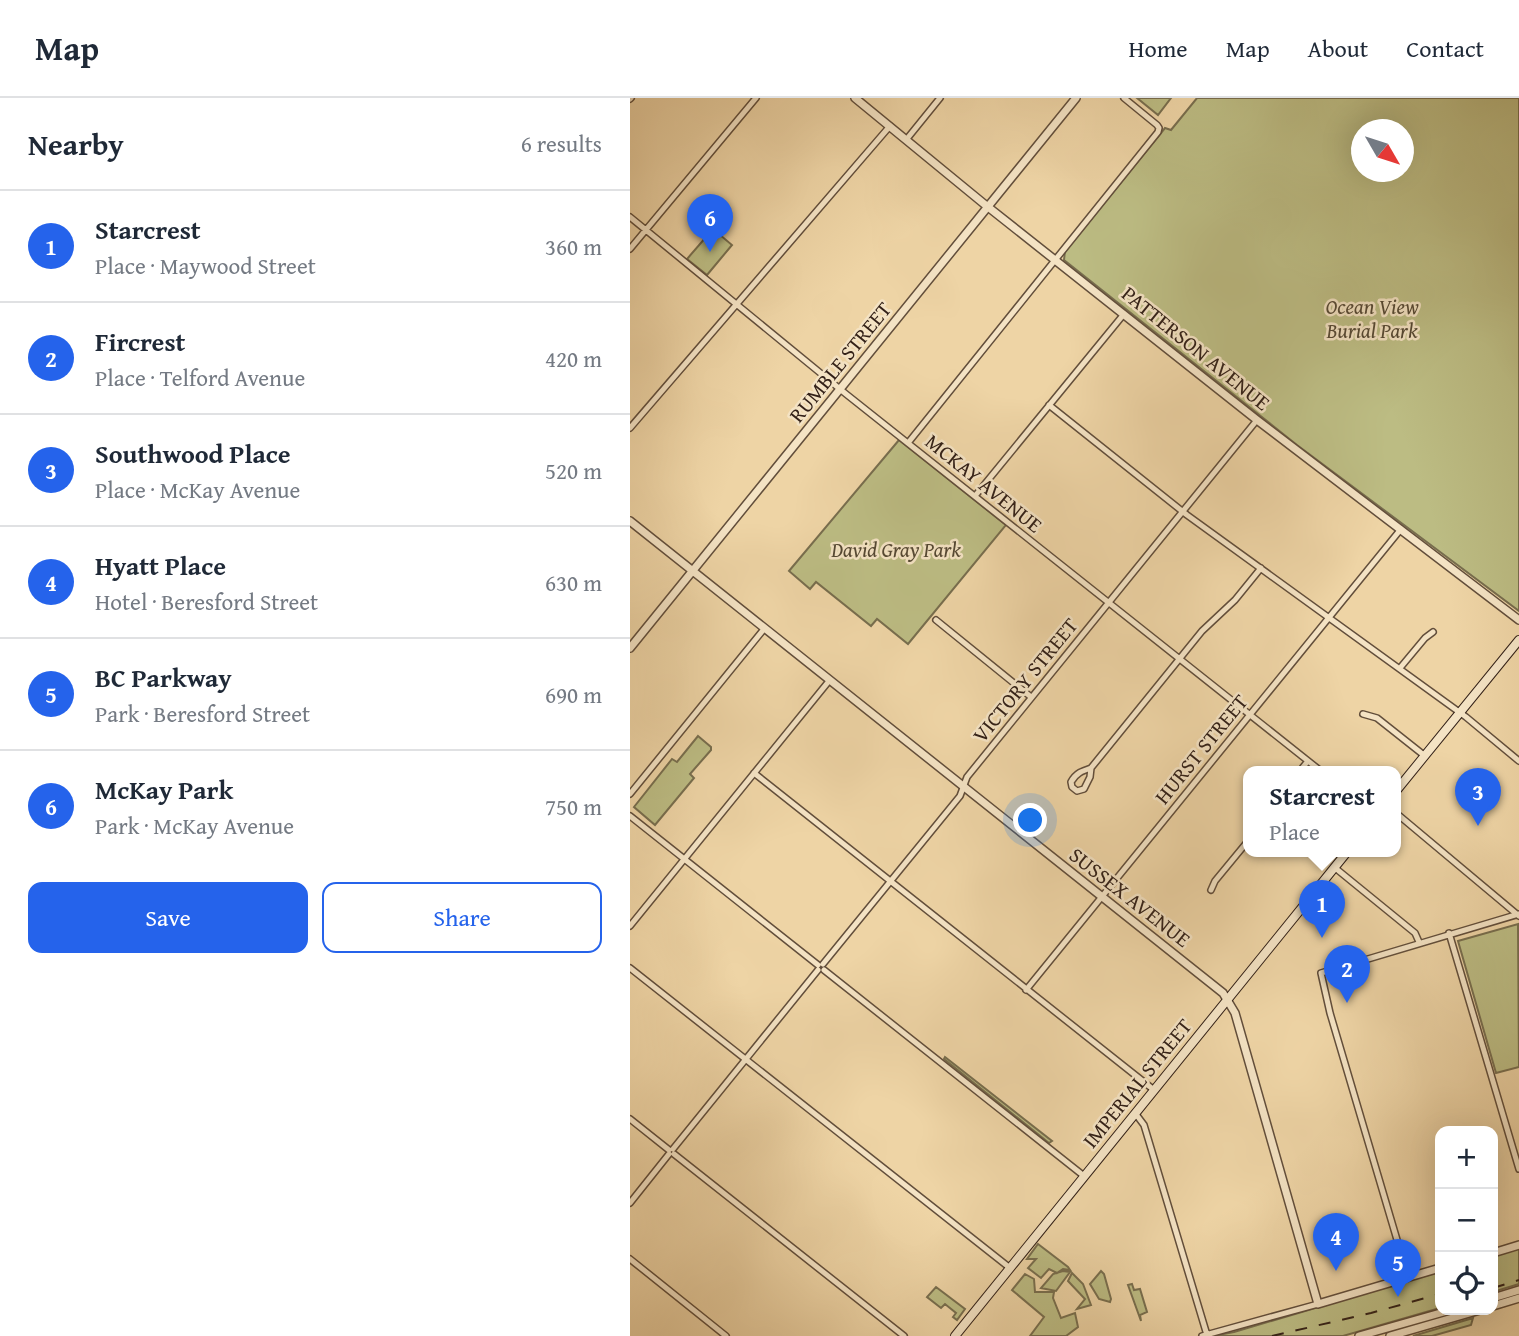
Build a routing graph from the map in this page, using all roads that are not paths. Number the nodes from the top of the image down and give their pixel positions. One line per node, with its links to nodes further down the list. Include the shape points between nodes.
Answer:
1 (756, 98): 10 (street)
2 (855, 98): 6 (street, PATTERSON AVENUE)
3 (940, 98): 7 (street)
4 (1076, 98): 8 (street, RUMBLE STREET)
5 (1124, 98): 12 (street, via 1159,128)
6 (890, 127): 7 (street, PATTERSON AVENUE); 13 (street)
7 (906, 140): 8 (street, PATTERSON AVENUE)
8 (988, 208): 12 (street, PATTERSON AVENUE); 15 (street, RUMBLE STREET)
9 (630, 217): 10 (street, MCKAY AVENUE)
10 (646, 230): 11 (street); 13 (street, MCKAY AVENUE)
11 (630, 250)
12 (1056, 260): 14 (street, PATTERSON AVENUE); 19 (street)
13 (737, 304): 15 (street, MCKAY AVENUE); 18 (street)
14 (1124, 314): 16 (street); 17 (street, PATTERSON AVENUE)
15 (841, 389): 19 (street, MCKAY AVENUE); 25 (street, RUMBLE STREET)
16 (1049, 405): 20 (street); 21 (street)
17 (1257, 420): 21 (street, VICTORY STREET); 23 (street, PATTERSON AVENUE)
18 (630, 428)
19 (908, 443): 20 (street, MCKAY AVENUE)
20 (975, 496): 26 (street, MCKAY AVENUE)
21 (1182, 511): 24 (street); 26 (street, VICTORY STREET)
22 (630, 521): 25 (street, SUSSEX AVENUE)
23 (1401, 528): 27 (street, HURST STREET); 29 (street, PATTERSON AVENUE)
24 (1261, 568): 27 (street); 34 (street)
25 (692, 572): 30 (street, SUSSEX AVENUE); 33 (street, RUMBLE STREET)
26 (1108, 602): 34 (street, MCKAY AVENUE); 37 (street, VICTORY STREET)
27 (1329, 617): 35 (street); 40 (street, HURST STREET)
28 (936, 620): 37 (street)
29 (1519, 620)
30 (764, 629): 36 (street, SUSSEX AVENUE); 50 (street)
31 (1433, 632): 35 (street)
32 (1519, 640): 38 (main road)
33 (630, 648)
34 (1179, 659): 40 (street, MCKAY AVENUE); 46 (street)
35 (1400, 668): 38 (street)
36 (829, 681): 47 (street); 49 (street, SUSSEX AVENUE)
37 (1031, 697): 49 (street, VICTORY STREET)
38 (1460, 712): 41 (main road); 43 (street)
39 (1363, 714): 41 (street, via 1377,718)
40 (1250, 715): 42 (street, MCKAY AVENUE); 59 (street, HURST STREET)
41 (1425, 756): 48 (main road)
42 (1308, 761): 44 (street); 45 (street, MCKAY AVENUE)
43 (1519, 761)
44 (1304, 766)
45 (1314, 766)
46 (1091, 768): 46 (street, via 1073,778 1072,787 1077,791 1084,789)
47 (754, 773): 55 (street); 57 (street)
48 (1401, 785)
49 (963, 788): 57 (street, VICTORY STREET); 59 (street, SUSSEX AVENUE)
50 (630, 794)
51 (630, 816): 55 (street)
52 (1401, 818): 60 (street)
53 (1243, 847): 58 (street)
54 (1342, 857): 56 (main road, IMPERIAL STREET)
55 (684, 859): 61 (street); 64 (street)
56 (1334, 867): 63 (street, via 1415,933); 67 (main road, IMPERIAL STREET)
57 (890, 881): 64 (street, VICTORY STREET); 66 (street)
58 (1211, 890)
59 (1102, 897): 66 (street, HURST STREET); 67 (street, SUSSEX AVENUE)
60 (1519, 915): 62 (street)
61 (630, 926)
62 (1449, 933): 63 (street); 73 (street)
63 (1419, 942): 81 (street, via 1321,973)
64 (821, 967): 68 (street, VICTORY STREET); 74 (street)
65 (630, 968): 68 (street)
66 (1026, 990): 69 (street)
67 (1227, 999): 69 (main road, IMPERIAL STREET); 85 (street, SUSSEX AVENUE, via 1235,1013)
68 (746, 1059): 72 (street, VICTORY STREET); 79 (street)
69 (1154, 1090): 70 (main road, IMPERIAL STREET)
70 (1135, 1113): 74 (main road, IMPERIAL STREET); 89 (street, via 1144,1125)
71 (630, 1119): 72 (street)
72 (671, 1152): 75 (street, VICTORY STREET); 91 (street)
73 (1519, 1169)
74 (1084, 1175): 79 (main road, IMPERIAL STREET)
75 (630, 1203)
76 (1519, 1245): 77 (street)
77 (1496, 1252)
78 (630, 1259): 90 (street)
79 (1010, 1268): 92 (main road, IMPERIAL STREET)
80 (1435, 1269): 81 (street)
81 (1408, 1277): 85 (street)
82 (1519, 1290): 83 (street)
83 (1498, 1296)
84 (1519, 1298): 86 (street)
85 (1318, 1304): 89 (street)
86 (1498, 1304)
87 (1435, 1315): 93 (street)
88 (1463, 1315): 94 (street)
89 (1204, 1335)
90 (726, 1336)
91 (904, 1336)
92 (954, 1336)
93 (1359, 1336)
94 (1390, 1336)

